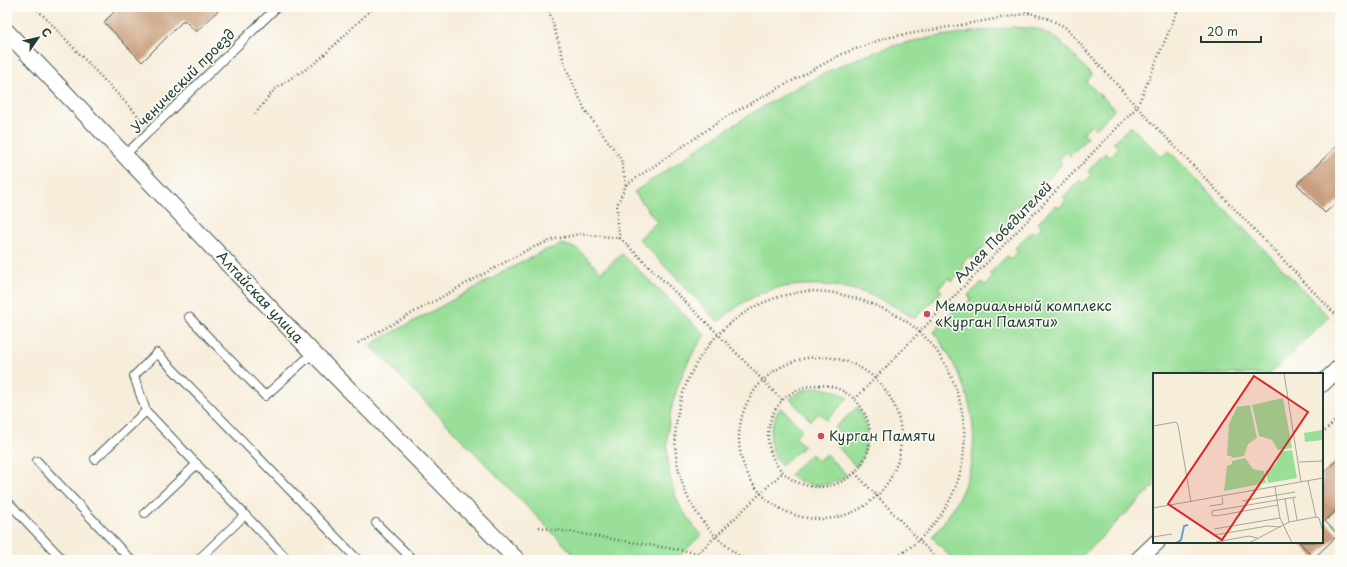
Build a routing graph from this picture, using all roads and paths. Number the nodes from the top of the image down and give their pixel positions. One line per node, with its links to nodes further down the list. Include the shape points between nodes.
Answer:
1 (35, 7): 11 (path)
2 (277, 7): 11 (lane, Ученический проезд)
3 (374, 7): 10 (path, via 316,62 274,90)
4 (548, 7): 13 (path, via 566,68 585,110 621,158)
5 (1018, 7): 7 (path)
6 (1179, 7): 9 (path)
7 (1030, 13): 9 (path, via 1065,27); 13 (path, via 885,38 842,54 729,115)
8 (7, 32): 12 (street, Алтайская улица)
9 (1137, 107): 15 (path); 17 (path, Аллея Победителей)
10 (255, 114)
11 (152, 130): 12 (lane, Ученический проезд)
12 (124, 156): 20 (street, Алтайская улица)
13 (626, 185): 14 (path, via 617,205)
14 (620, 238): 18 (path); 19 (path, via 580,234 555,238)
15 (1336, 315)
16 (189, 317): 20 (lane, via 265,396)
17 (921, 332): 18 (path, via 900,316 862,300 810,291 768,300 732,320); 22 (path, Аллея Победителей); 43 (path, via 940,354 952,378 959,398 965,440 964,463 959,482 938,521)
18 (717, 334): 23 (path); 42 (path, via 702,353 683,391 675,437 686,493)
19 (358, 343)
20 (313, 353): 52 (street, Алтайская улица)
21 (1340, 367): 24 (street)
22 (874, 379): 23 (path, via 859,366 834,358 808,357 784,365); 25 (path, Аллея Победителей); 36 (path, via 890,399 901,429 900,455 890,479)
23 (763, 380): 26 (path); 35 (path, via 747,401 740,426 740,451 747,475)
24 (1323, 383)
25 (855, 399): 26 (path, via 836,388 814,386 793,392); 34 (path, via 868,421 870,438 867,454)
26 (783, 401): 33 (path, via 770,421 768,433 773,457)
27 (146, 411): 30 (lane); 32 (lane); 50 (lane, via 134,376 157,353)
28 (1340, 416): 29 (path)
29 (1323, 433)
30 (95, 458)
31 (37, 460): 47 (lane)
32 (197, 464): 38 (lane); 39 (lane)
33 (784, 472): 34 (path, via 799,483 823,487 850,478); 35 (path)
34 (855, 473): 36 (path)
35 (761, 494): 36 (path, via 782,510 806,518 830,519 854,512); 42 (path)
36 (876, 497): 43 (path)
37 (7, 501): 46 (lane)
38 (145, 513)
39 (245, 515): 48 (lane); 49 (lane)
40 (376, 523): 51 (lane)
41 (539, 527): 45 (path)
42 (715, 537): 45 (path); 54 (path)
43 (920, 540): 55 (path); 56 (path)
44 (1156, 543): 57 (street)
45 (698, 554): 53 (path)
46 (63, 560)
47 (131, 560)
48 (198, 560)
49 (288, 560)
50 (358, 560)
51 (412, 560)
52 (517, 560)
53 (691, 560)
54 (745, 560)
55 (892, 560)
56 (938, 560)
57 (1138, 560)

